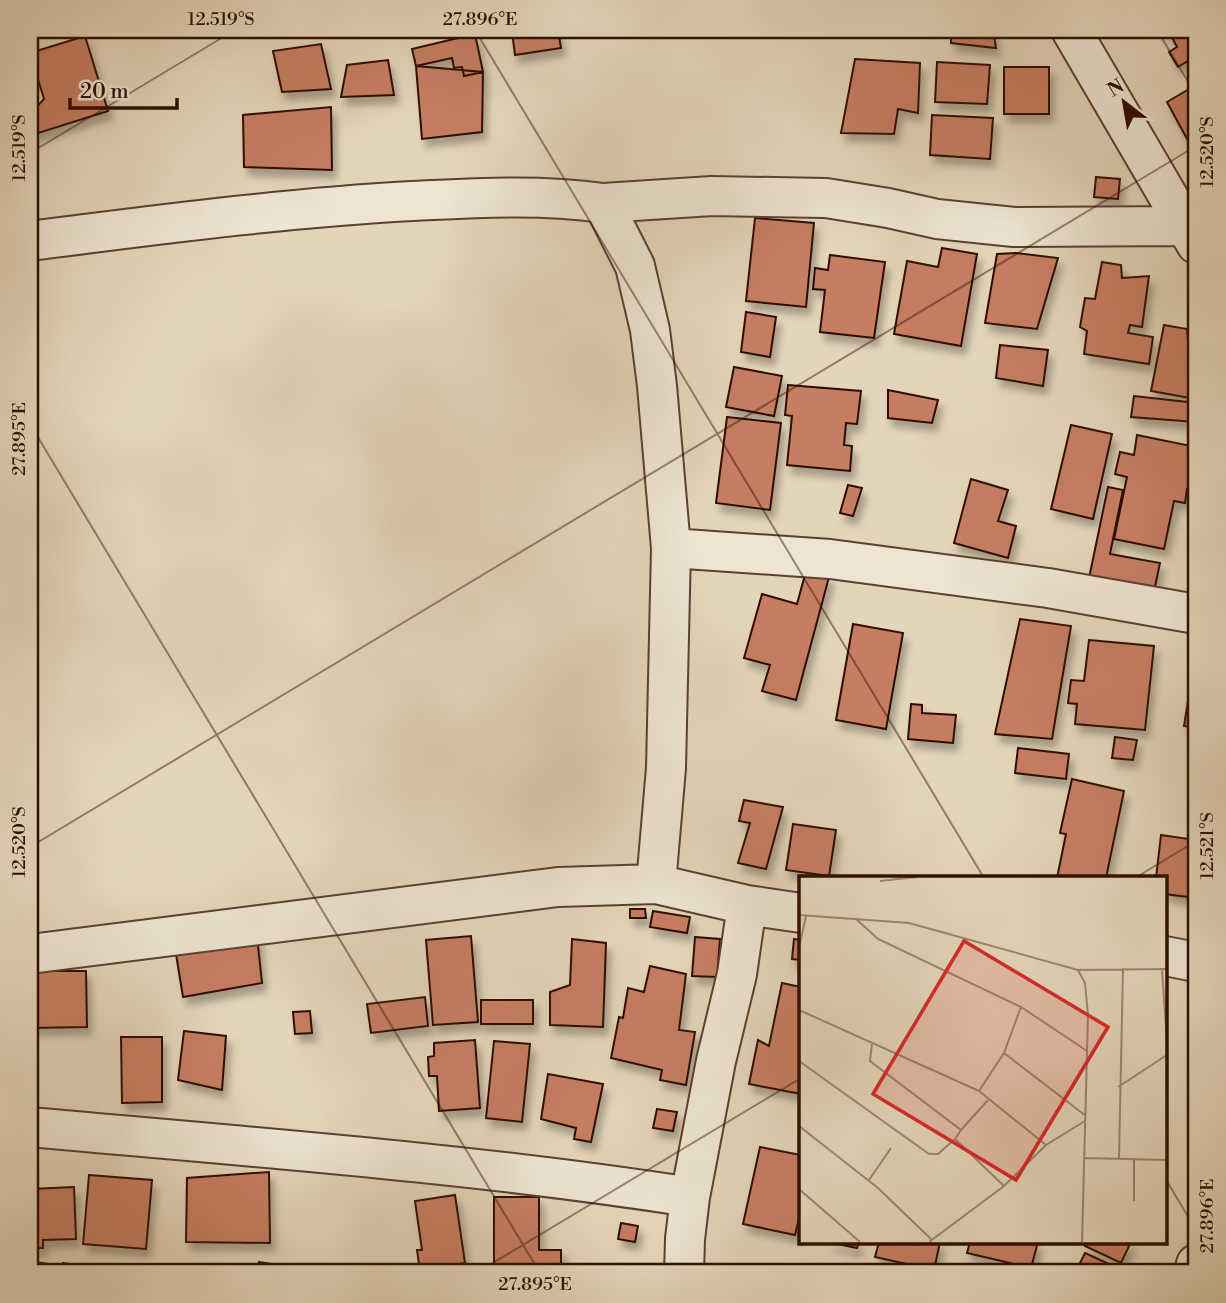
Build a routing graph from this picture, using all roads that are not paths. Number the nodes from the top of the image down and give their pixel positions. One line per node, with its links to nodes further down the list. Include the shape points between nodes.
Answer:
1 (1071, 30): 3 (street)
2 (603, 203): 3 (street, via 712,196 826,198 937,219 1014,227); 4 (street, via 559,196 318,206); 5 (street, via 635,266 650,330)
3 (1191, 235)
4 (30, 240)
5 (671, 548): 6 (street, via 830,559 1048,588); 7 (street, via 666,768)
6 (1196, 614)
7 (656, 884): 8 (street); 10 (street, via 558,887)
8 (747, 905): 9 (street); 14 (street)
9 (799, 913)
10 (30, 954)
11 (1166, 956): 12 (street)
12 (1196, 962)
13 (30, 1127): 14 (street, via 541,1176)
14 (690, 1197): 16 (street)
15 (1196, 1264): 17 (street)
16 (684, 1273)
17 (1194, 1273)

